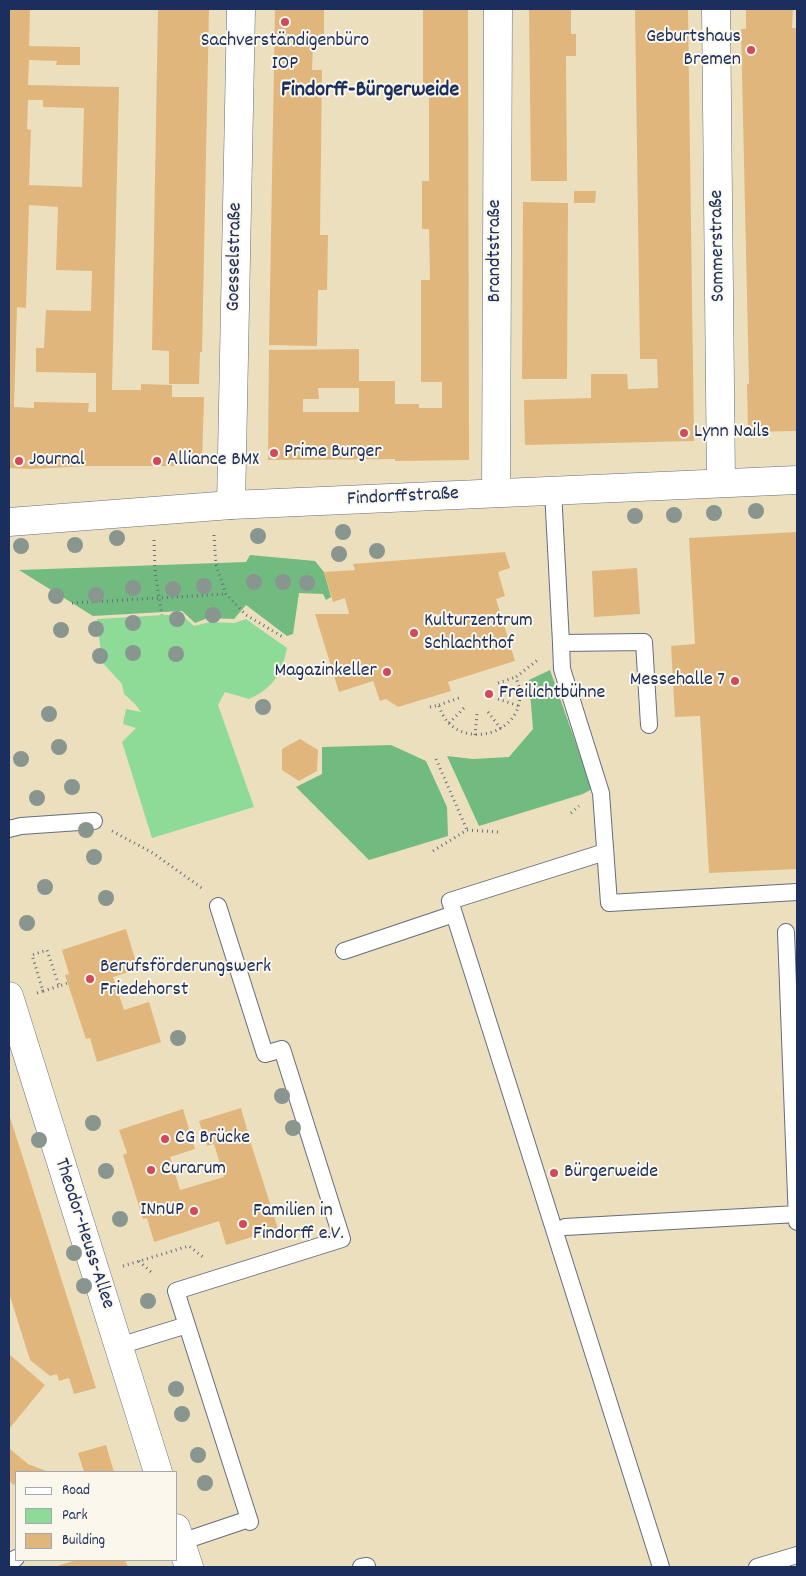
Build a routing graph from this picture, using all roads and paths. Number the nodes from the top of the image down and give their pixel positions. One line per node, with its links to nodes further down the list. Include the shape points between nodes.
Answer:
1 (241, 9): 8 (street, Goesselstraße)
2 (498, 9): 7 (street, Brandtstraße)
3 (716, 9): 5 (street, Sommerstraße)
4 (797, 480): 5 (street, Findorffstraße)
5 (721, 483): 6 (street, Findorffstraße)
6 (553, 491): 7 (street, Findorffstraße); 17 (lane)
7 (496, 493): 8 (street, Findorffstraße)
8 (232, 505): 9 (street, Findorffstraße)
9 (9, 522)
10 (154, 560): 13 (path)
11 (216, 564): 12 (path)
12 (226, 594): 13 (path); 16 (path, via 254,622)
13 (158, 598): 14 (path); 15 (path)
14 (72, 603)
15 (162, 615)
16 (283, 637)
17 (561, 643): 30 (lane, via 644,642); 39 (lane, via 562,669 601,793)
18 (539, 659): 19 (path)
19 (516, 677): 20 (path); 24 (path, via 520,691)
20 (498, 683)
21 (459, 698): 23 (path)
22 (498, 699): 24 (path)
23 (439, 705): 25 (path); 29 (path)
24 (519, 706): 31 (path)
25 (430, 707)
26 (464, 708): 29 (path)
27 (488, 712): 31 (path)
28 (477, 714): 32 (path)
29 (449, 723): 32 (path)
30 (649, 725)
31 (501, 729): 32 (path)
32 (475, 735)
33 (436, 759): 36 (path)
34 (94, 821): 35 (lane); 41 (path, via 153,853 215,898)
35 (9, 829)
36 (467, 830): 37 (path); 38 (path)
37 (498, 832)
38 (434, 851)
39 (605, 852): 40 (lane, via 609,903); 42 (lane, via 450,901)
40 (797, 892)
41 (218, 906): 56 (lane, via 265,1054 282,1048 342,1239 176,1291)
42 (454, 914): 44 (lane); 62 (lane)
43 (786, 932): 49 (lane)
44 (344, 950)
45 (68, 983): 46 (path)
46 (59, 986): 47 (path); 47 (path, via 47,950 32,955)
47 (43, 991): 48 (path)
48 (10, 999): 54 (street, Theodor-Heuss-Allee)
49 (797, 1214): 50 (lane); 51 (lane)
50 (797, 1222)
51 (565, 1227)
52 (203, 1257): 53 (path, via 189,1246)
53 (138, 1261): 54 (path); 55 (path)
54 (96, 1274): 57 (street, Theodor-Heuss-Allee)
55 (153, 1274)
56 (187, 1325): 57 (lane); 59 (lane, via 249,1520)
57 (119, 1346): 58 (street, Theodor-Heuss-Allee)
58 (158, 1471)
59 (178, 1535): 61 (street)
60 (797, 1554): 63 (lane)
61 (189, 1567)
62 (661, 1567)
63 (757, 1567)

